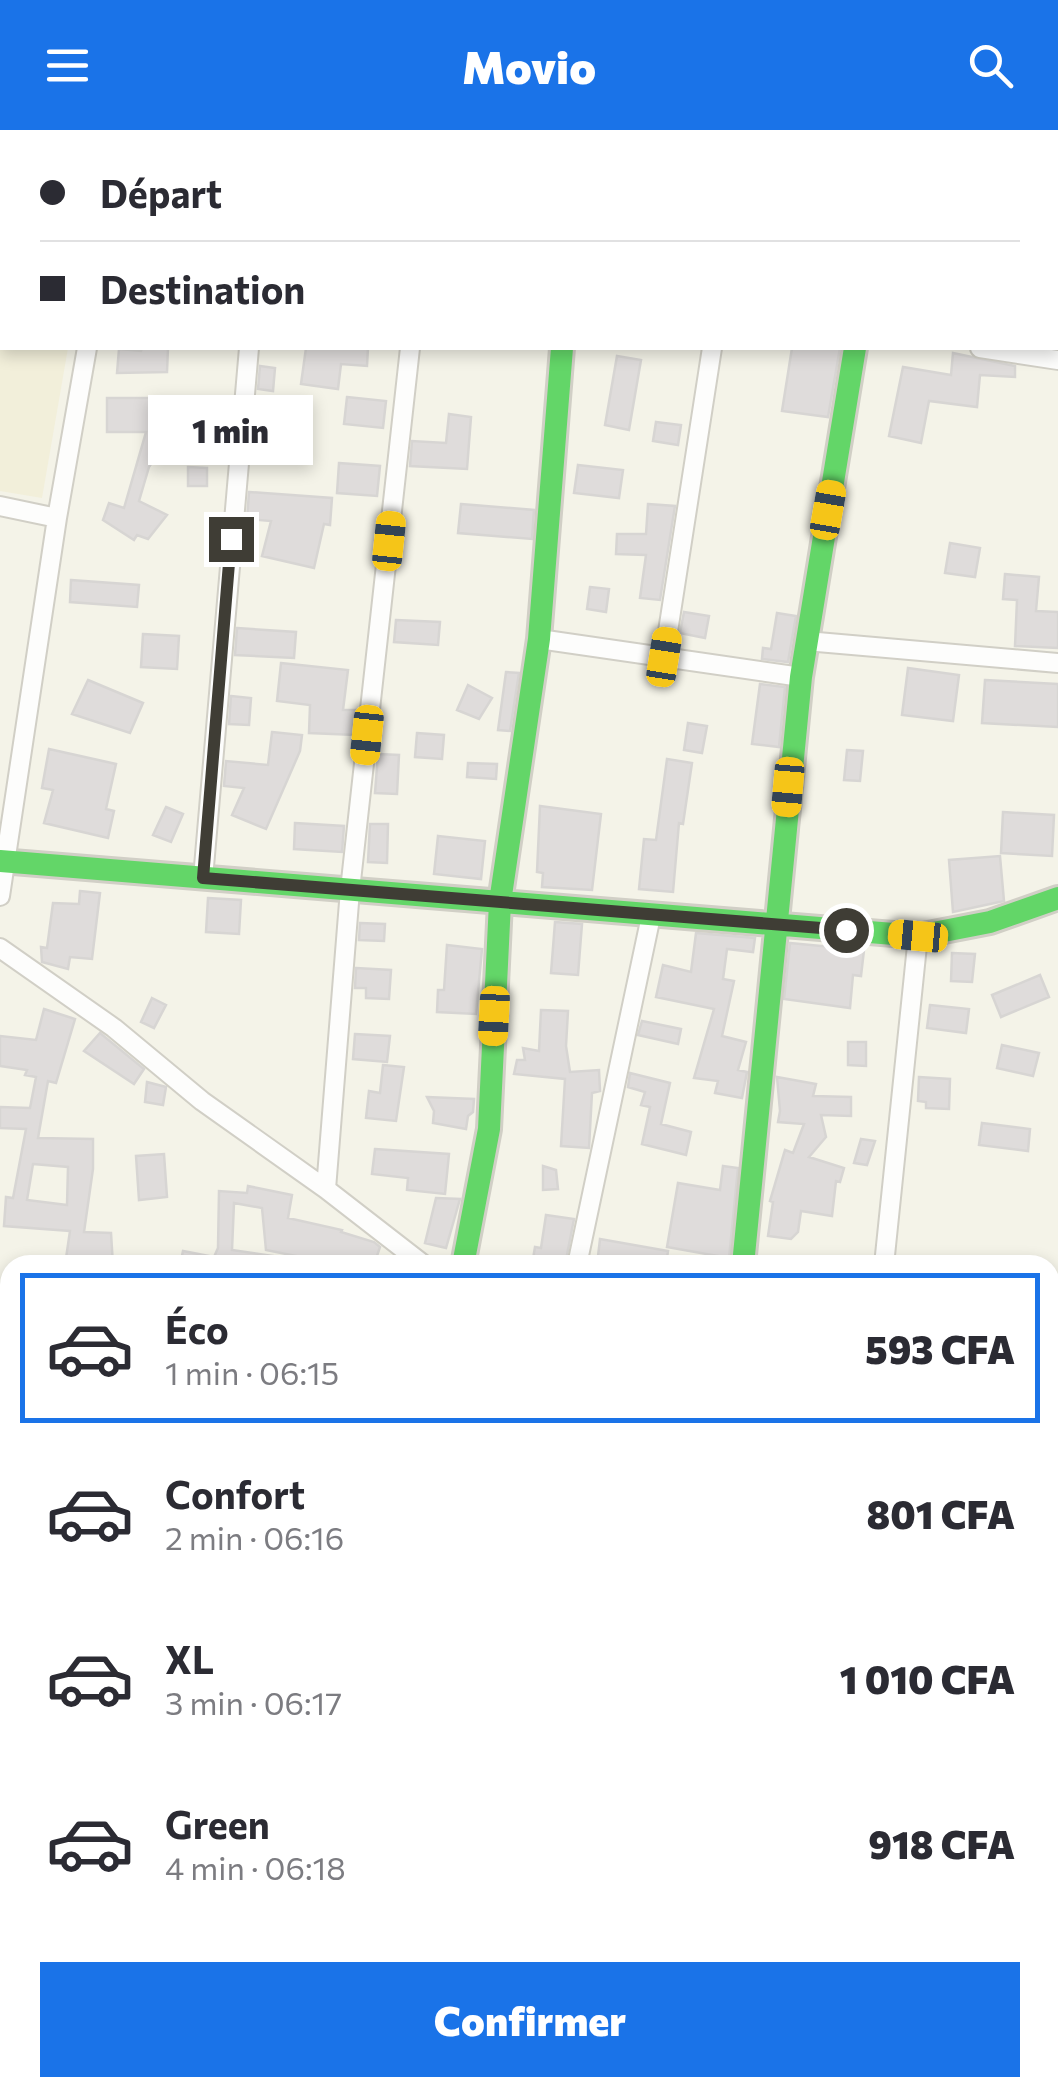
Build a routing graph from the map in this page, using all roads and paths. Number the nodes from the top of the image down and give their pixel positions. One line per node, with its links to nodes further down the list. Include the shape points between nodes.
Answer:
1 (87, 350): 10 (street)
2 (249, 350): 17 (street)
3 (410, 350): 18 (street)
4 (562, 350): 11 (street)
5 (712, 350): 13 (street)
6 (855, 350): 12 (street)
7 (993, 350): 8 (street)
8 (1058, 360)
9 (0, 506): 10 (street)
10 (57, 518): 16 (street)
11 (539, 639): 13 (street); 21 (street)
12 (806, 641): 14 (street); 15 (street)
13 (664, 657): 15 (street)
14 (1058, 663)
15 (801, 677): 23 (street)
16 (4, 862): 17 (street); 19 (street)
17 (203, 878): 18 (street)
18 (350, 890): 21 (street); 26 (street)
19 (0, 896)
20 (1058, 898): 24 (street, via 990,922)
21 (500, 902): 22 (street); 28 (street, via 489,1129)
22 (651, 916): 23 (street); 29 (street)
23 (775, 925): 24 (street); 30 (street)
24 (918, 936): 31 (street)
25 (0, 948): 26 (street)
26 (326, 1189): 27 (street)
27 (411, 1255)
28 (465, 1255)
29 (579, 1255)
30 (744, 1255)
31 (885, 1255)

